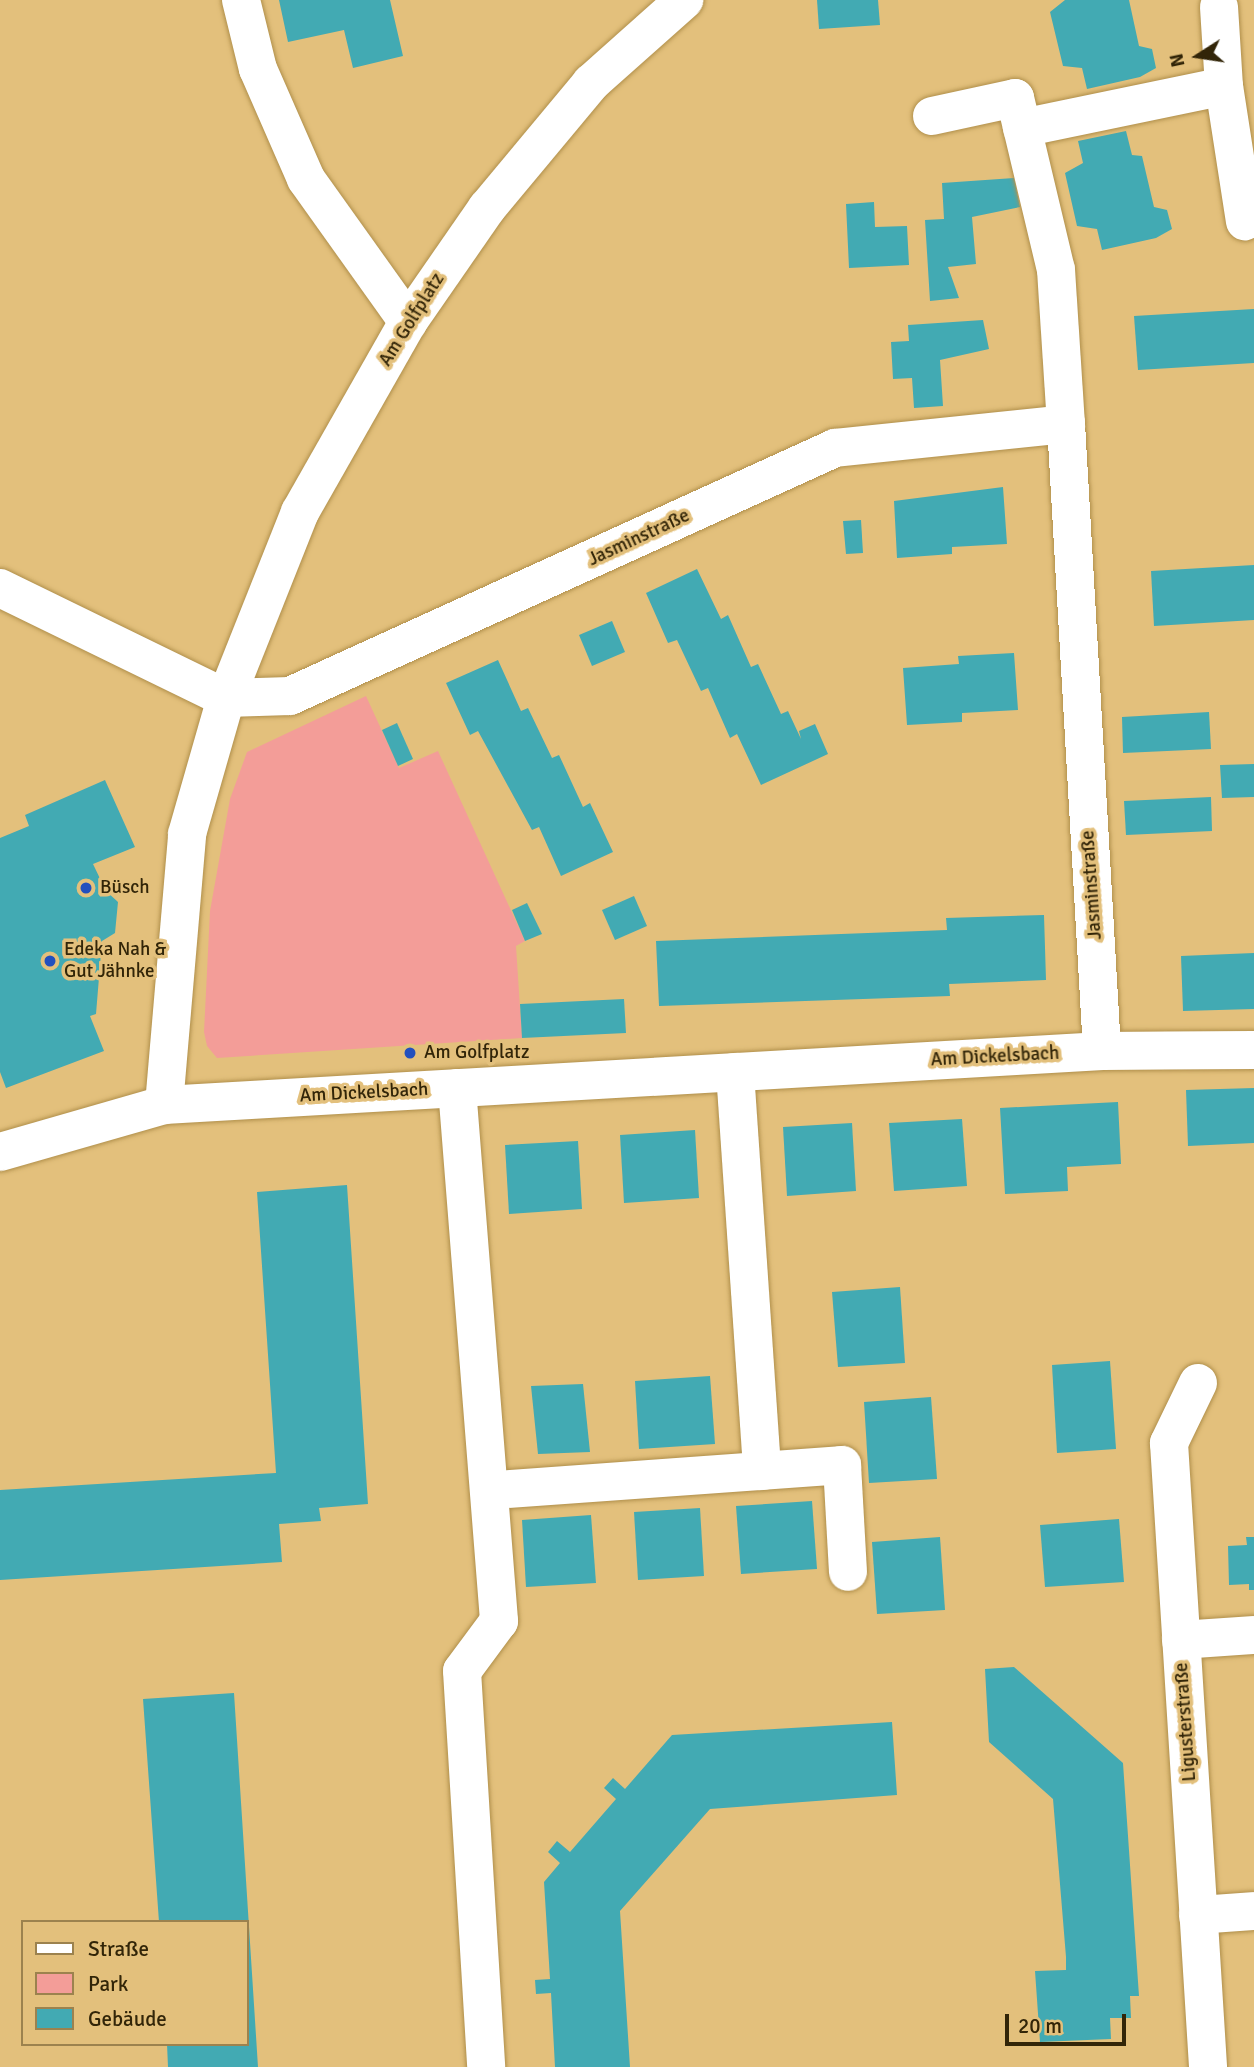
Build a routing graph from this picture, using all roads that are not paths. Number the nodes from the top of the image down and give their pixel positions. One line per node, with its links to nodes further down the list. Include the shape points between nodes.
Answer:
1 (241, 0): 8 (street, via 258,69 306,178)
2 (684, 0): 8 (street, Am Golfplatz, via 592,83 487,208)
3 (1219, 6): 4 (street)
4 (1224, 86): 6 (street); 7 (street)
5 (932, 116): 6 (street, Jasminstraße, via 1016,98)
6 (1022, 128): 9 (street, Jasminstraße, via 1056,271)
7 (1245, 221)
8 (408, 322): 11 (street, Am Golfplatz, via 300,512)
9 (1066, 424): 11 (street, Jasminstraße, via 835,447 290,696); 13 (street, Jasminstraße)
10 (0, 589): 11 (street)
11 (226, 698): 16 (street, Am Golfplatz, via 187,834)
12 (1254, 1049): 13 (street, Am Dickelsbach)
13 (1102, 1051): 14 (street, Am Dickelsbach)
14 (735, 1072): 15 (street, Am Dickelsbach); 19 (street)
15 (457, 1088): 16 (street, Am Dickelsbach); 26 (street, via 499,1621 462,1671)
16 (164, 1105): 17 (street, Am Dickelsbach)
17 (0, 1152)
18 (1198, 1383): 23 (street, Ligusterstraße, via 1169,1443)
19 (762, 1471): 20 (street); 21 (street, via 842,1465)
20 (509, 1489)
21 (848, 1572)
22 (1254, 1635): 23 (street)
23 (1181, 1640): 25 (street, Ligusterstraße)
24 (1254, 1911): 25 (street)
25 (1198, 1915): 27 (street, Ligusterstraße)
26 (486, 2067)
27 (1208, 2067)

